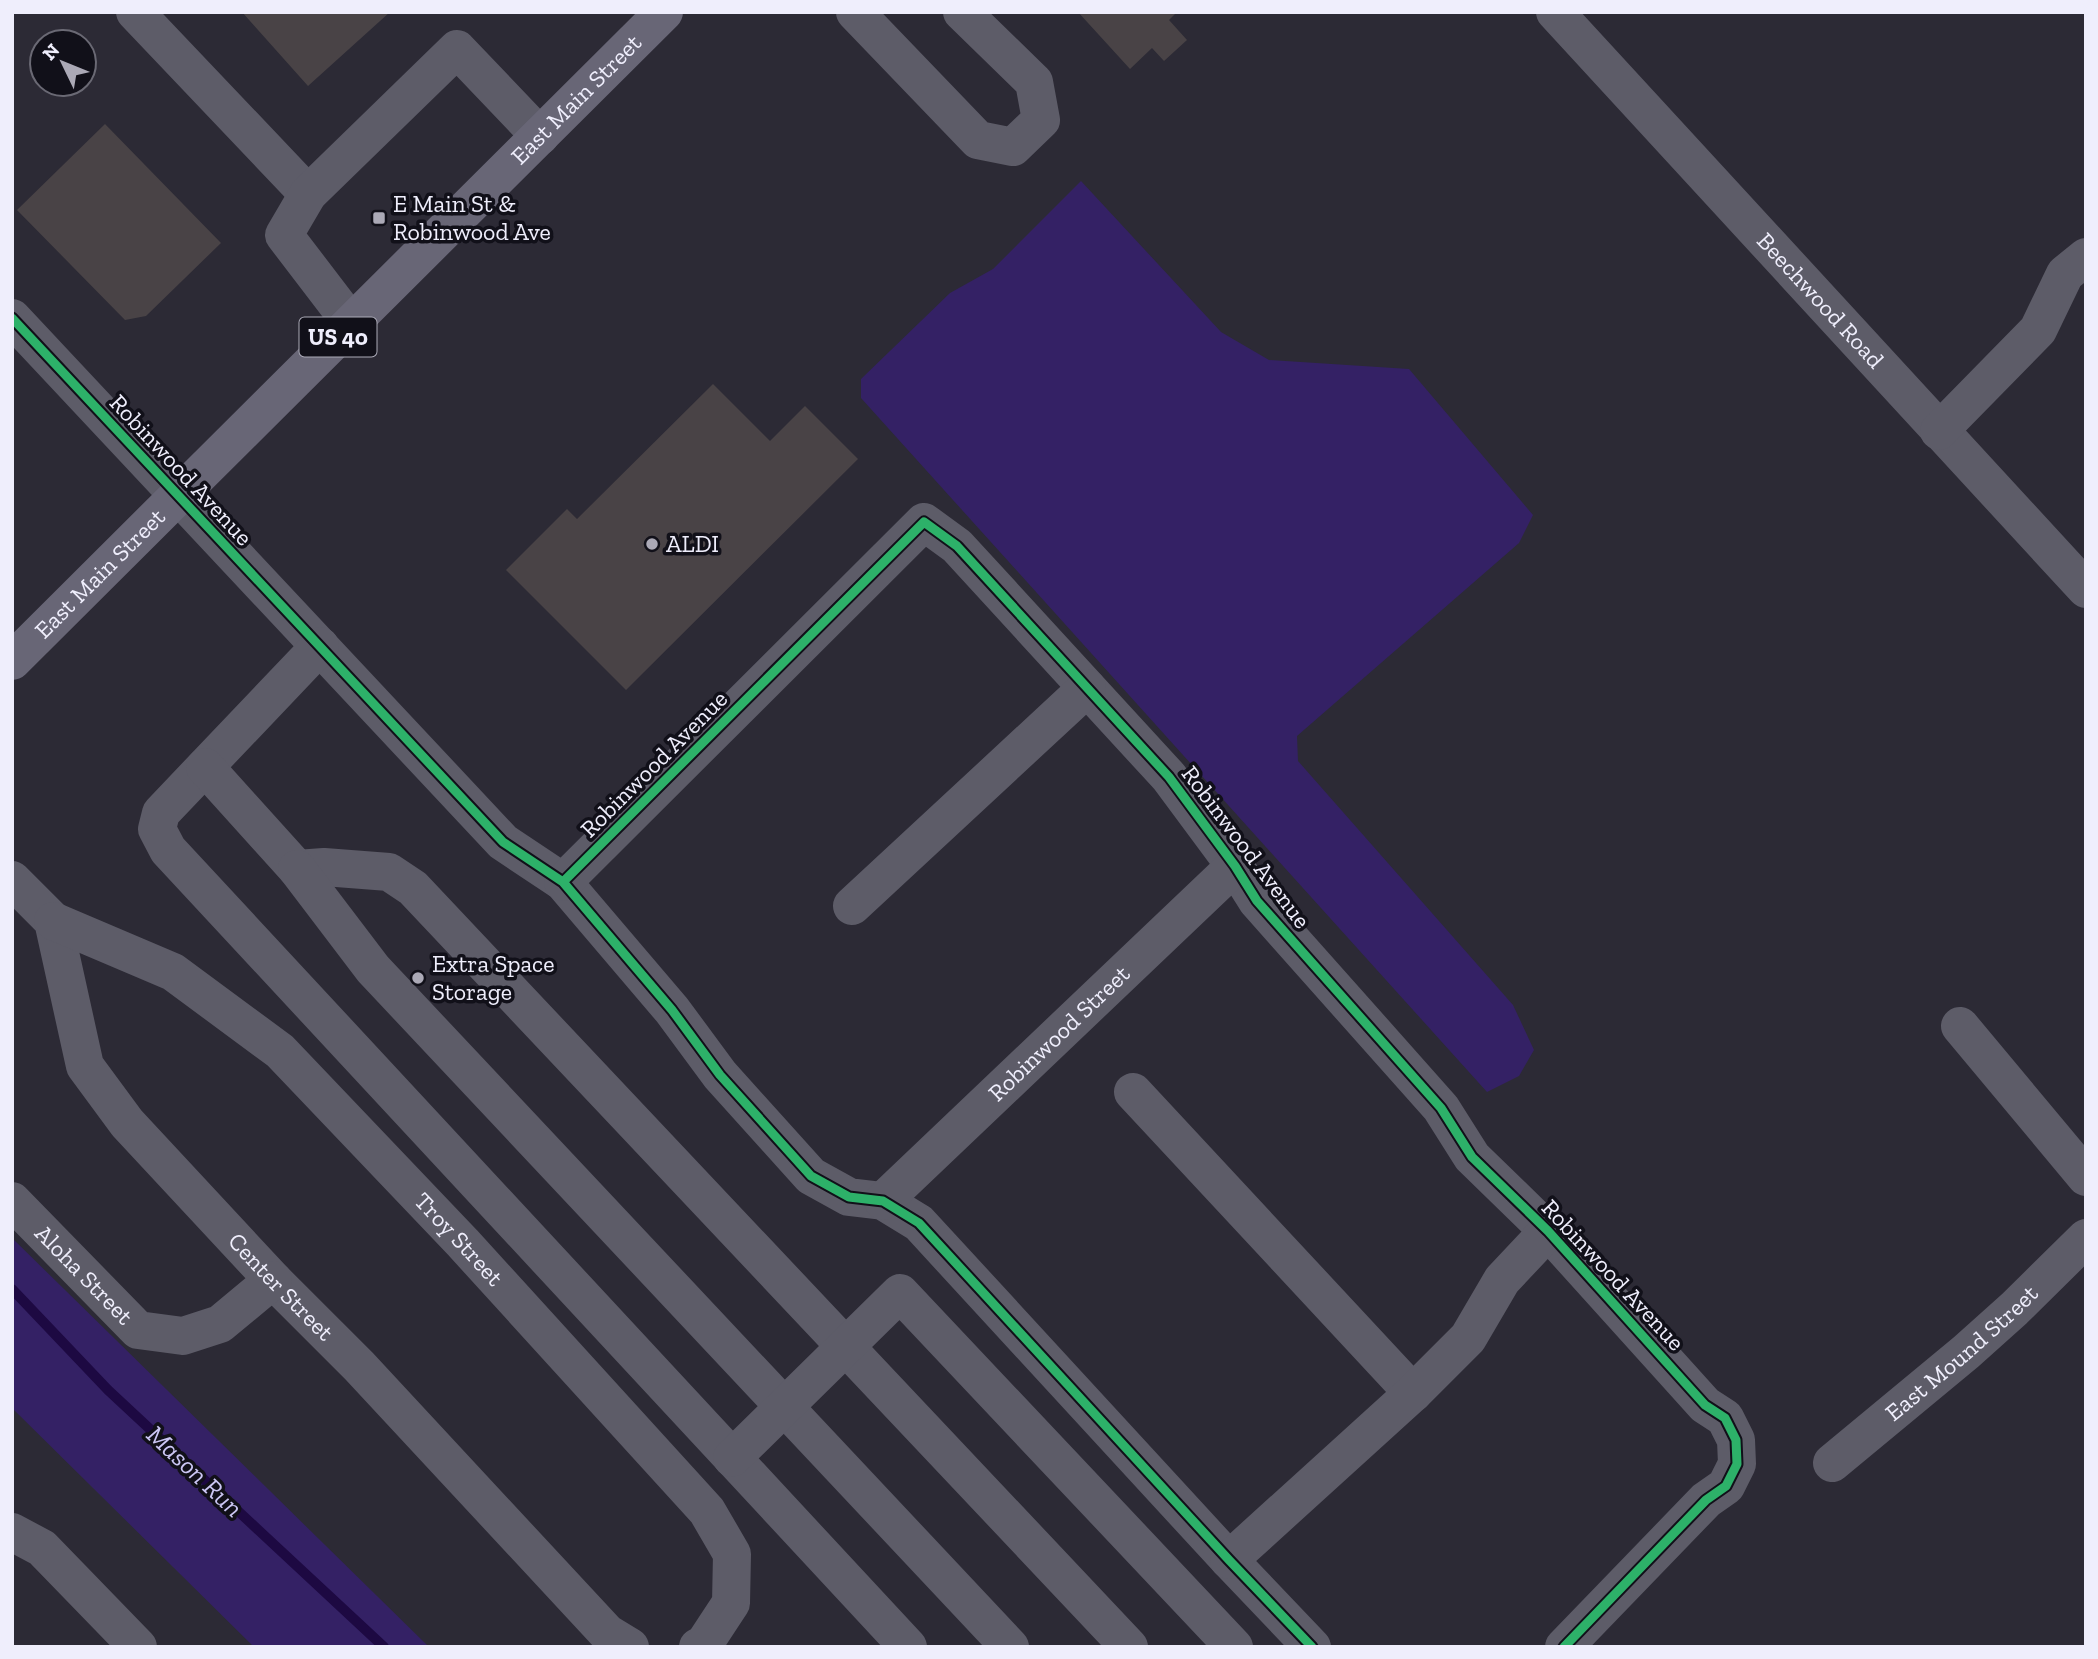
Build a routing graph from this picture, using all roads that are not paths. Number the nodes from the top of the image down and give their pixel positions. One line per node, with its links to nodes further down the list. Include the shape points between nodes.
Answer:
1 (135, 12): 7 (street)
2 (664, 12): 6 (main road, East Main Street / US 40)
3 (855, 12): 4 (street, via 978,140 1013,147 1041,120 1034,82)
4 (962, 12)
5 (1555, 12): 11 (street, Beechwood Road)
6 (540, 136): 7 (street, via 457,49); 10 (main road, East Main Street / US 40)
7 (307, 194): 10 (street, via 284,235)
8 (2086, 257): 11 (street, via 2065,274 2038,330)
9 (12, 318): 12 (street, Robinwood Avenue)
10 (352, 324): 12 (main road, East Main Street / US 40)
11 (1939, 430): 13 (street, Beechwood Road)
12 (179, 496): 14 (street, Robinwood Avenue); 15 (main road, East Main Street / US 40)
13 (2086, 589)
14 (320, 646): 17 (street); 21 (street, Robinwood Avenue, via 503,842)
15 (13, 660)
16 (1087, 688): 18 (street, Robinwood Avenue, via 1169,777); 21 (street, Robinwood Avenue, via 957,546 924,522); 22 (street)
17 (205, 766): 19 (street); 35 (street, via 161,813 157,829 168,850)
18 (1235, 866): 28 (street, Robinwood Street); 29 (street, Robinwood Avenue, via 1257,901 1441,1108 1472,1157)
19 (297, 869): 32 (street, via 389,872 413,888); 34 (street, via 373,969)
20 (12, 880): 23 (street)
21 (563, 882): 28 (street, Robinwood Avenue, via 720,1074 811,1176 849,1197)
22 (852, 906)
23 (53, 921): 31 (street, Center Street, via 85,1066 127,1124); 41 (street, Troy Street, via 173,972 279,1051 463,1243 707,1511 732,1554 731,1603)
24 (1961, 1026): 26 (street)
25 (1133, 1092): 33 (street)
26 (2086, 1177)
27 (12, 1201): 31 (street, Aloha Street, via 138,1330 183,1336 219,1324)
28 (883, 1201): 38 (street, Robinwood Avenue, via 919,1223)
29 (1548, 1231): 33 (street, via 1502,1280 1468,1338); 47 (street, Robinwood Avenue, via 1705,1405 1725,1418 1736,1440 1737,1464 1726,1486 1706,1500)
30 (2086, 1238): 36 (street, East Mound Street, via 2014,1310)
31 (273, 1280): 40 (street, Center Street, via 607,1633)
32 (846, 1346): 34 (street); 44 (street); 45 (street, via 900,1293)
33 (1413, 1393): 38 (street)
34 (783, 1408): 35 (street); 43 (street)
35 (732, 1458): 42 (street)
36 (1832, 1463)
37 (12, 1532): 39 (street, via 42,1548)
38 (1229, 1560): 46 (street, Robinwood Avenue)
39 (138, 1647)
40 (630, 1647)
41 (698, 1647)
42 (908, 1647)
43 (1010, 1647)
44 (1129, 1647)
45 (1234, 1647)
46 (1312, 1647)
47 (1564, 1647)

